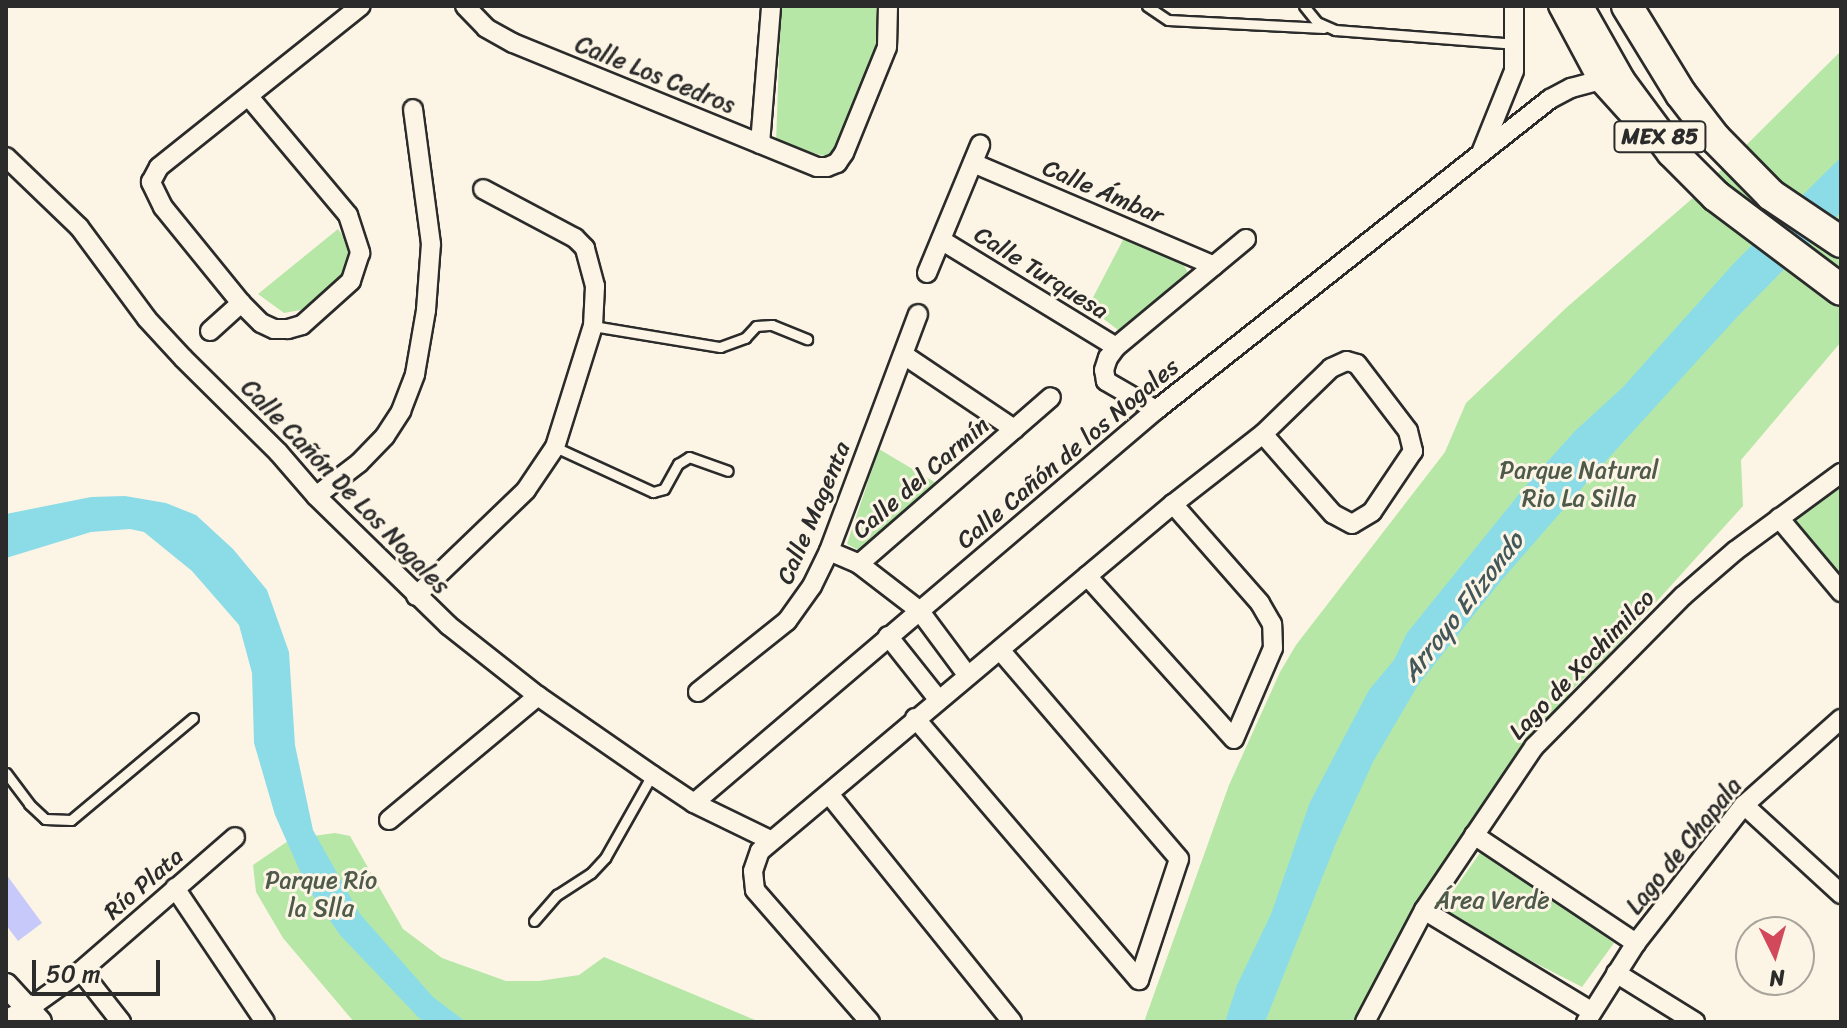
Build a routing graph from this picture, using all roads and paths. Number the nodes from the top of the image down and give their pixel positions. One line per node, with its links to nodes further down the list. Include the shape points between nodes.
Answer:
1 (361, 6): 15 (street)
2 (465, 6): 17 (street, Calle Los Cedros, via 486,28 513,43)
3 (888, 6): 17 (street, Calle Los Cedros, via 887,47 837,163 817,167)
4 (1147, 6): 12 (lane, via 1168,20)
5 (1304, 6): 11 (lane)
6 (1514, 6): 13 (street, Calle Cañón de los Nogales)
7 (1558, 6): 14 (street)
8 (1577, 6): 19 (highway, MEX 85, via 1620,82)
9 (1627, 6): 26 (highway, MEX 85, via 1715,138 1771,195)
10 (765, 8): 17 (street)
11 (1311, 11): 12 (lane)
12 (1324, 28): 13 (lane)
13 (1516, 44): 20 (street, Calle Cañón de los Nogales, via 1507,93)
14 (1598, 81): 19 (street, via 1631,122); 20 (street, Calle Cañón de los Nogales, via 1550,99)
15 (249, 97): 30 (street, via 159,167 151,182 163,207); 30 (street, via 348,215 360,253 351,281 302,325 274,329)
16 (413, 109): 44 (street, via 431,244 415,374 385,436)
17 (760, 144)
18 (980, 145): 22 (street)
19 (1672, 152): 29 (highway, MEX 85, via 1716,196)
20 (1481, 153): 38 (street, Calle Cañón de los Nogales)
21 (6, 157): 44 (street, Calle Cañón De Los Nogales, via 79,227 147,319)
22 (973, 163): 25 (street); 27 (street, Calle Ámbar)
23 (483, 189): 32 (street, via 585,248 595,286)
24 (1246, 239): 27 (street, Calle Turquesa)
25 (941, 240): 28 (street); 35 (street, Calle Turquesa)
26 (1841, 242)
27 (1214, 266): 35 (street, Calle Turquesa)
28 (927, 273)
29 (1841, 290)
30 (241, 303): 33 (street)
31 (918, 314): 36 (street, Calle Magenta)
32 (593, 326): 34 (lane, via 720,347 745,338 756,326 772,325); 41 (street)
33 (210, 331)
34 (807, 339)
35 (1116, 347): 38 (street, Calle Turquesa, via 1105,364 1105,379)
36 (904, 355): 39 (street); 47 (street, Calle Magenta)
37 (1051, 397): 39 (street, Calle del Carmín)
38 (1156, 410): 52 (street, Calle Cañón de los Nogales)
39 (1014, 429): 48 (street, Calle del Carmín)
40 (1263, 434): 40 (street, via 1333,514 1352,524 1372,512 1413,451 1408,431 1387,402 1357,364 1347,361 1331,368); 45 (street)
41 (555, 447): 42 (lane, via 653,492 664,489 678,464 689,457); 51 (street, via 526,490)
42 (728, 471)
43 (1841, 473): 46 (street, Lago de Xochimilco)
44 (316, 496): 51 (street, Calle Cañón De Los Nogales)
45 (1173, 504): 49 (street); 49 (street, via 1260,603 1272,624 1273,648 1234,739)
46 (1779, 518): 50 (street); 68 (street, Lago de Xochimilco, via 1683,596 1568,708 1519,767)
47 (829, 551): 48 (street); 56 (street, Calle Magenta, via 787,621)
48 (859, 564): 52 (street)
49 (1087, 576): 54 (street)
50 (1841, 592)
51 (416, 596): 57 (street, Calle Cañón De Los Nogales)
52 (919, 610): 53 (street, Calle Cañón de los Nogales); 55 (street)
53 (888, 636): 58 (street); 65 (street, Calle Cañón de los Nogales)
54 (1000, 650): 55 (street); 60 (street, via 1179,859 1139,980)
55 (968, 676): 58 (street)
56 (698, 692)
57 (538, 696): 63 (street, Calle Cañón De Los Nogales); 67 (street)
58 (938, 699): 60 (street)
59 (193, 718): 62 (lane, via 71,820 45,819)
60 (915, 718): 64 (street)
61 (1841, 719): 66 (street, Lago de Chapala)
62 (6, 773)
63 (652, 775): 65 (street, Calle Cañón De Los Nogales); 74 (lane, via 605,858 557,895)
64 (829, 794): 70 (street); 85 (street)
65 (694, 803): 70 (street, Calle Cañón De Los Nogales)
66 (1744, 805): 72 (street); 75 (street, Lago de Chapala)
67 (389, 820)
68 (1474, 835): 73 (street, Lago de Xochimilco); 75 (street)
69 (235, 837): 71 (street, Río Plata)
70 (770, 840): 84 (street, via 755,861 755,890)
71 (175, 888): 76 (street, Río Plata); 83 (street)
72 (1841, 894)
73 (1424, 910): 80 (street); 86 (street, Lago de Xochimilco)
74 (534, 921)
75 (1636, 943): 77 (street, Lago de Chapala)
76 (81, 971): 79 (street, Río Plata); 82 (street)
77 (1616, 973): 80 (street, Lago de Chapala); 87 (street)
78 (6, 985): 79 (street)
79 (34, 1016): 81 (street, Río Plata)
80 (1588, 1016)
81 (6, 1019)
82 (121, 1022)
83 (265, 1022)
84 (870, 1022)
85 (1012, 1022)
86 (1365, 1022)
87 (1695, 1022)

